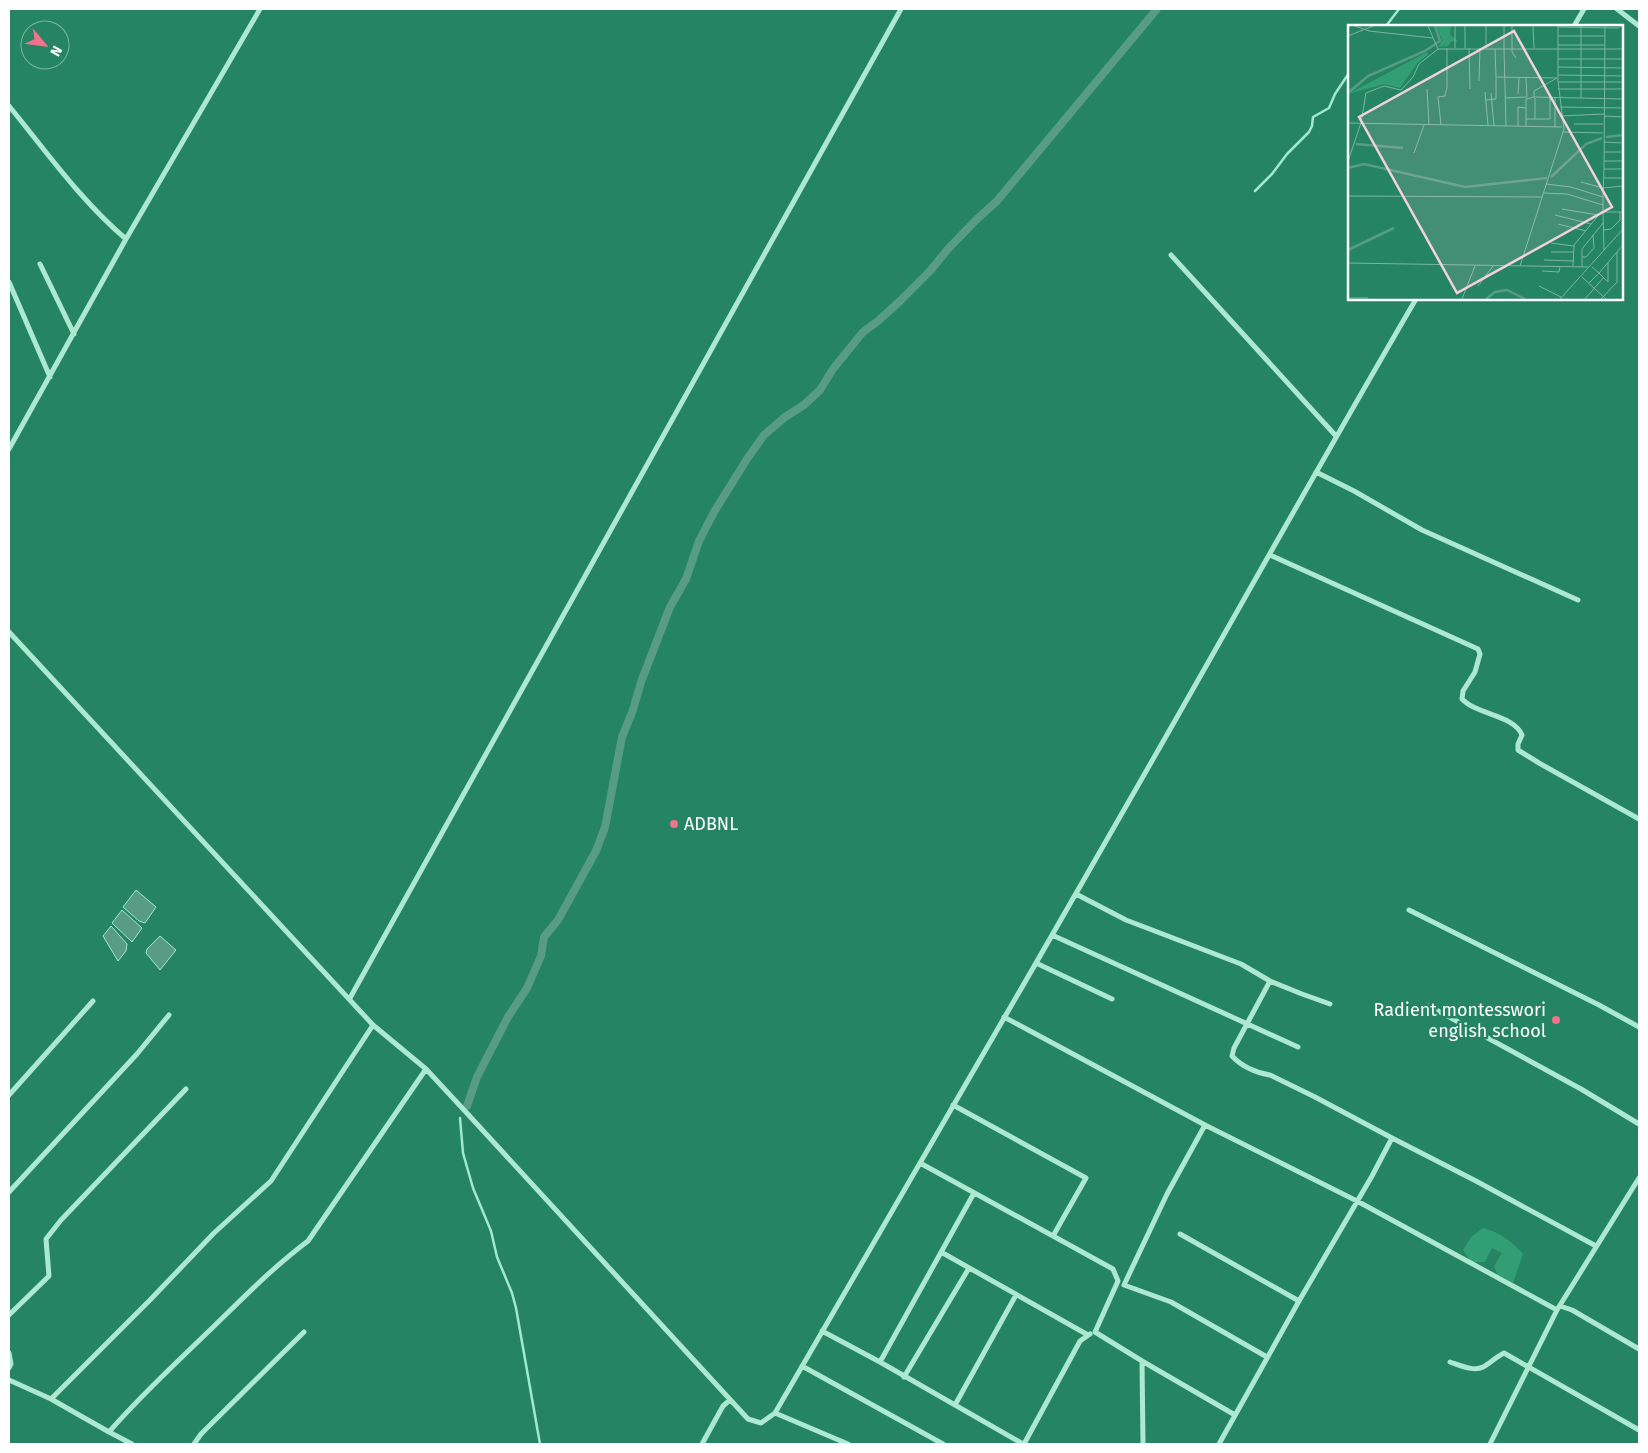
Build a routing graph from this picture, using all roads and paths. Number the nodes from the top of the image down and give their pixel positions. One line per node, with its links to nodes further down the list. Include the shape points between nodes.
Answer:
1 (260, 9): 8 (street)
2 (901, 9): 27 (street)
3 (1584, 9): 5 (street)
4 (1617, 9): 6 (street)
5 (1575, 25)
6 (1639, 26)
7 (9, 106): 8 (street, via 84,196)
8 (126, 239): 13 (street)
9 (1171, 255): 15 (street)
10 (40, 264): 13 (street)
11 (9, 282): 14 (street)
12 (1415, 300): 15 (street)
13 (74, 334): 14 (street)
14 (50, 377): 16 (street)
15 (1336, 436): 17 (street)
16 (9, 449)
17 (1316, 472): 18 (street); 19 (street, via 1422,530)
18 (1270, 555): 21 (street, via 1478,649 1480,654 1475,672 1463,691 1462,699 1469,706 1514,724 1522,735 1518,750); 22 (street)
19 (1578, 600)
20 (9, 632): 27 (street)
21 (1639, 820)
22 (1076, 894): 24 (street); 26 (street, via 1126,920 1241,964)
23 (1409, 910): 36 (street)
24 (1052, 935): 25 (street); 34 (street)
25 (1036, 963): 28 (street); 33 (street)
26 (1270, 981): 30 (street); 34 (street)
27 (350, 998): 35 (street)
28 (1112, 999)
29 (92, 1001): 40 (street)
30 (1330, 1004)
31 (1429, 1006): 42 (street)
32 (169, 1015): 48 (street)
33 (1004, 1017): 41 (street); 43 (street)
34 (1247, 1023): 37 (street); 44 (street, via 1232,1056 1238,1063 1270,1075)
35 (373, 1025): 38 (street); 77 (street, via 271,1181 214,1233)
36 (1639, 1027)
37 (1298, 1047)
38 (426, 1069): 78 (street); 83 (street, via 308,1240 259,1282)
39 (186, 1089): 61 (street, via 56,1226 46,1239 49,1276)
40 (9, 1095)
41 (953, 1105): 45 (street); 52 (street, via 1086,1178)
42 (1639, 1124)
43 (1205, 1125): 50 (street); 57 (street, via 1167,1194)
44 (1392, 1138): 50 (street); 53 (street)
45 (920, 1163): 49 (street); 62 (street)
46 (1639, 1178): 47 (street)
47 (1637, 1186): 53 (street)
48 (9, 1192)
49 (974, 1193): 52 (street); 54 (street)
50 (1357, 1201): 59 (street); 60 (street)
51 (1180, 1234): 59 (street)
52 (1052, 1236): 56 (street, via 1113,1269)
53 (1596, 1246): 60 (street)
54 (941, 1252): 55 (street); 70 (street)
55 (969, 1268): 58 (street); 75 (street)
56 (1118, 1281): 57 (street); 64 (street)
57 (1124, 1285): 68 (street, via 1171,1302)
58 (1016, 1295): 65 (street); 79 (street)
59 (1299, 1301): 68 (street)
60 (1558, 1308): 66 (street, via 1572,1310); 73 (street)
61 (9, 1315)
62 (822, 1331): 70 (street); 72 (street)
63 (304, 1332): 85 (street)
64 (1095, 1332): 65 (street); 69 (street)
65 (1088, 1335): 89 (street, via 1080,1341)
66 (1639, 1349)
67 (9, 1353): 74 (street, via 12,1364)
68 (1268, 1357): 81 (street)
69 (1142, 1361): 81 (street); 90 (street)
70 (880, 1362): 75 (street)
71 (1450, 1362): 73 (street, via 1481,1368 1504,1353)
72 (802, 1366): 80 (street); 88 (street)
73 (1529, 1367): 82 (street); 92 (street)
74 (9, 1368)
75 (904, 1377): 79 (street)
76 (9, 1380): 77 (street)
77 (51, 1400): 83 (street)
78 (730, 1400): 80 (street, via 748,1419 761,1423); 86 (street, via 723,1406)
79 (955, 1405): 89 (street)
80 (775, 1413): 87 (street)
81 (1236, 1415): 91 (street)
82 (1639, 1430)
83 (109, 1432): 84 (street)
84 (132, 1444)
85 (194, 1444)
86 (702, 1444)
87 (848, 1444)
88 (944, 1444)
89 (1024, 1444)
90 (1143, 1444)
91 (1219, 1444)
92 (1490, 1444)

